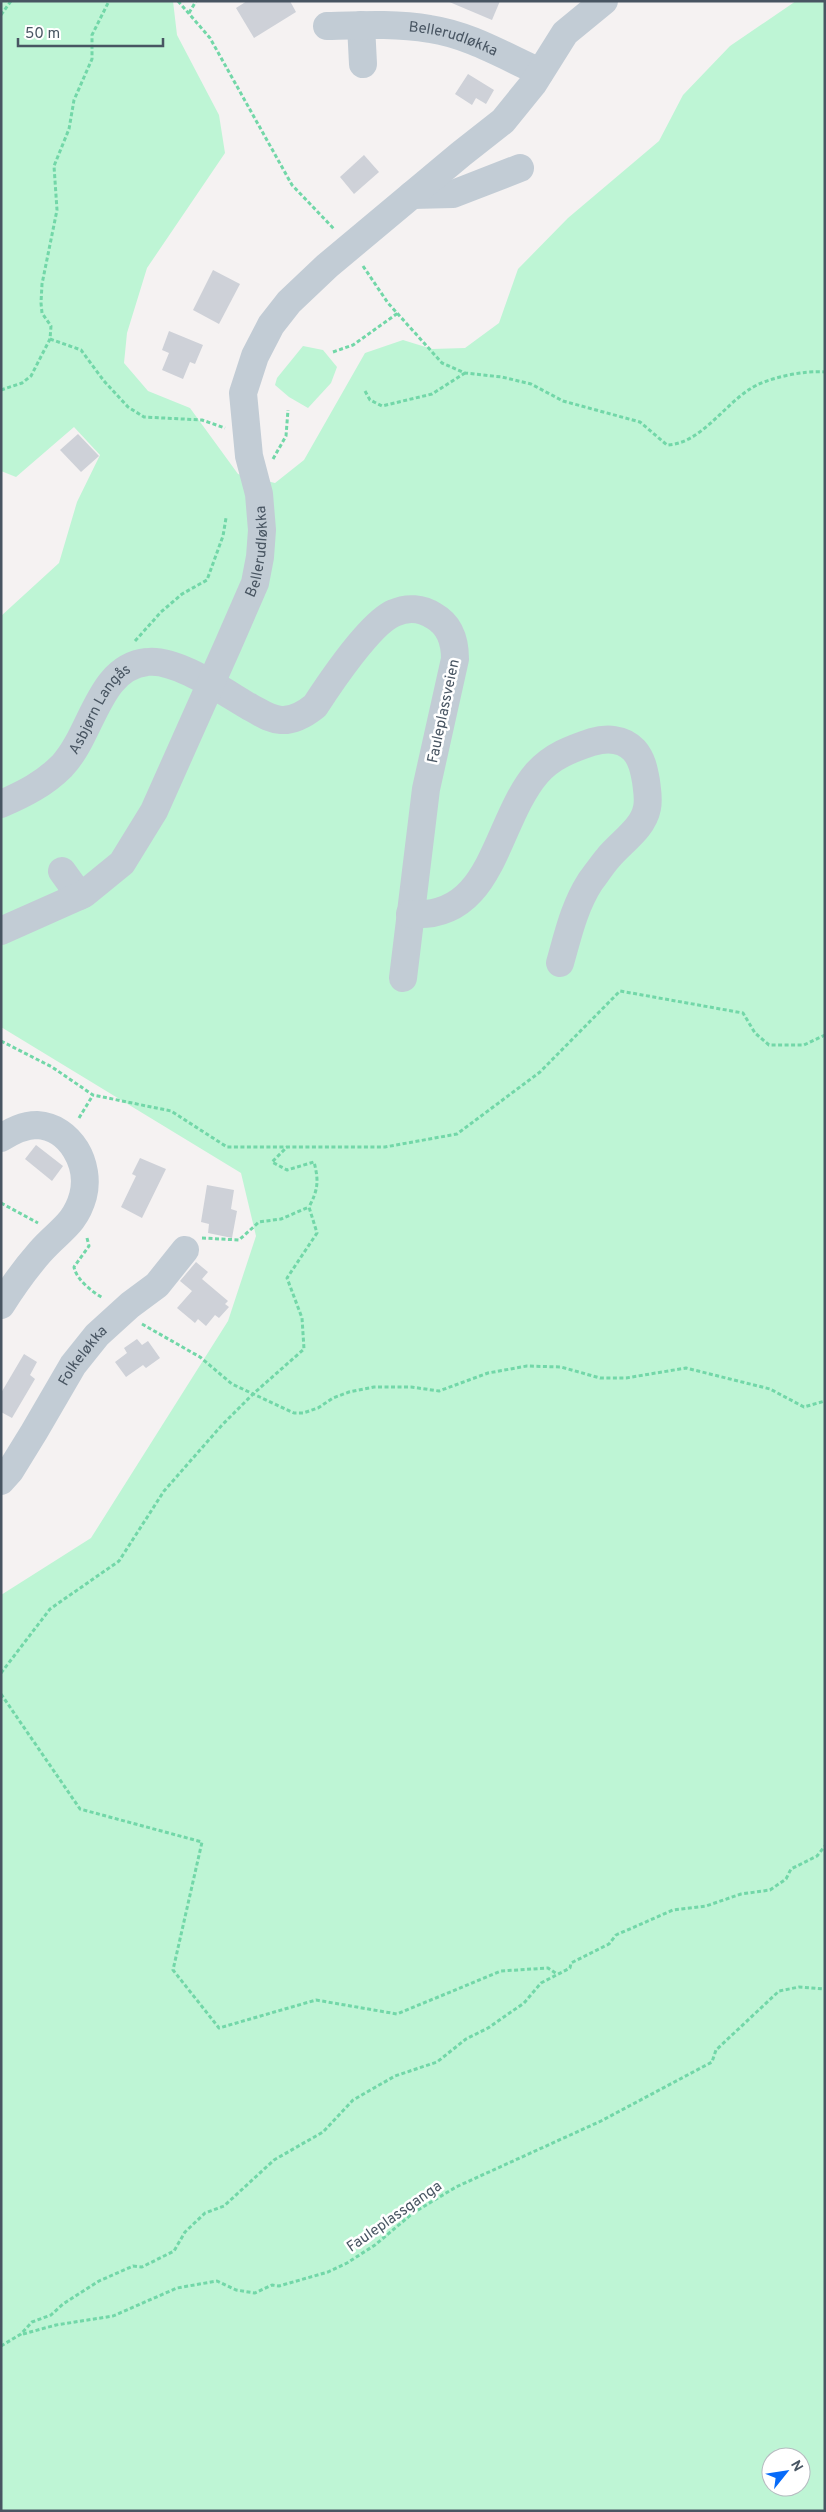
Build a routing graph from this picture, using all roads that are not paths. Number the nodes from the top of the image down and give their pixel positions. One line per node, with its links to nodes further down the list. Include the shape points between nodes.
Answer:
1 (604, 1): 2 (street, Bellerudløkka)
2 (575, 11): 6 (street, Bellerudløkka)
3 (361, 25): 4 (street, Bellerudløkka); 5 (street); 6 (street, Bellerudløkka, via 431,29 491,48)
4 (327, 26)
5 (362, 64)
6 (540, 72): 8 (street, Bellerudløkka, via 503,122)
7 (520, 168): 8 (street, via 453,194)
8 (412, 195): 9 (street, Bellerudløkka, via 289,302 271,324 255,356 243,393 245,429 253,479 259,494 262,530 255,583)
9 (210, 685): 10 (street, Asbjørn Langås, via 162,662 141,663 121,670 111,680 78,746 62,765 44,782); 12 (street, Bellerudløkka, via 154,811 134,847 122,864); 13 (street, Fauleplassveien, via 270,718 296,718 315,706 368,635 388,616 402,610 417,610 432,614 444,623 453,640 455,658 426,789)
10 (1, 804)
11 (62, 872): 12 (street)
12 (80, 896): 14 (street, Bellerudløkka)
13 (410, 914): 15 (street, via 423,916 444,911 460,903 474,890 517,804 548,763 566,751 598,740 622,742 635,752 642,763 648,793 647,808 639,825 590,883 574,916); 16 (street, Fauleplassveien)
14 (1, 931)
15 (560, 964)
16 (403, 978)
17 (1, 1138): 19 (street, via 17,1128 37,1125 58,1132 74,1146 84,1167 84,1194 75,1218 41,1251)
18 (185, 1250): 20 (street, Folkeløkka, via 158,1285 97,1335 73,1365)
19 (1, 1305)
20 (1, 1481)

